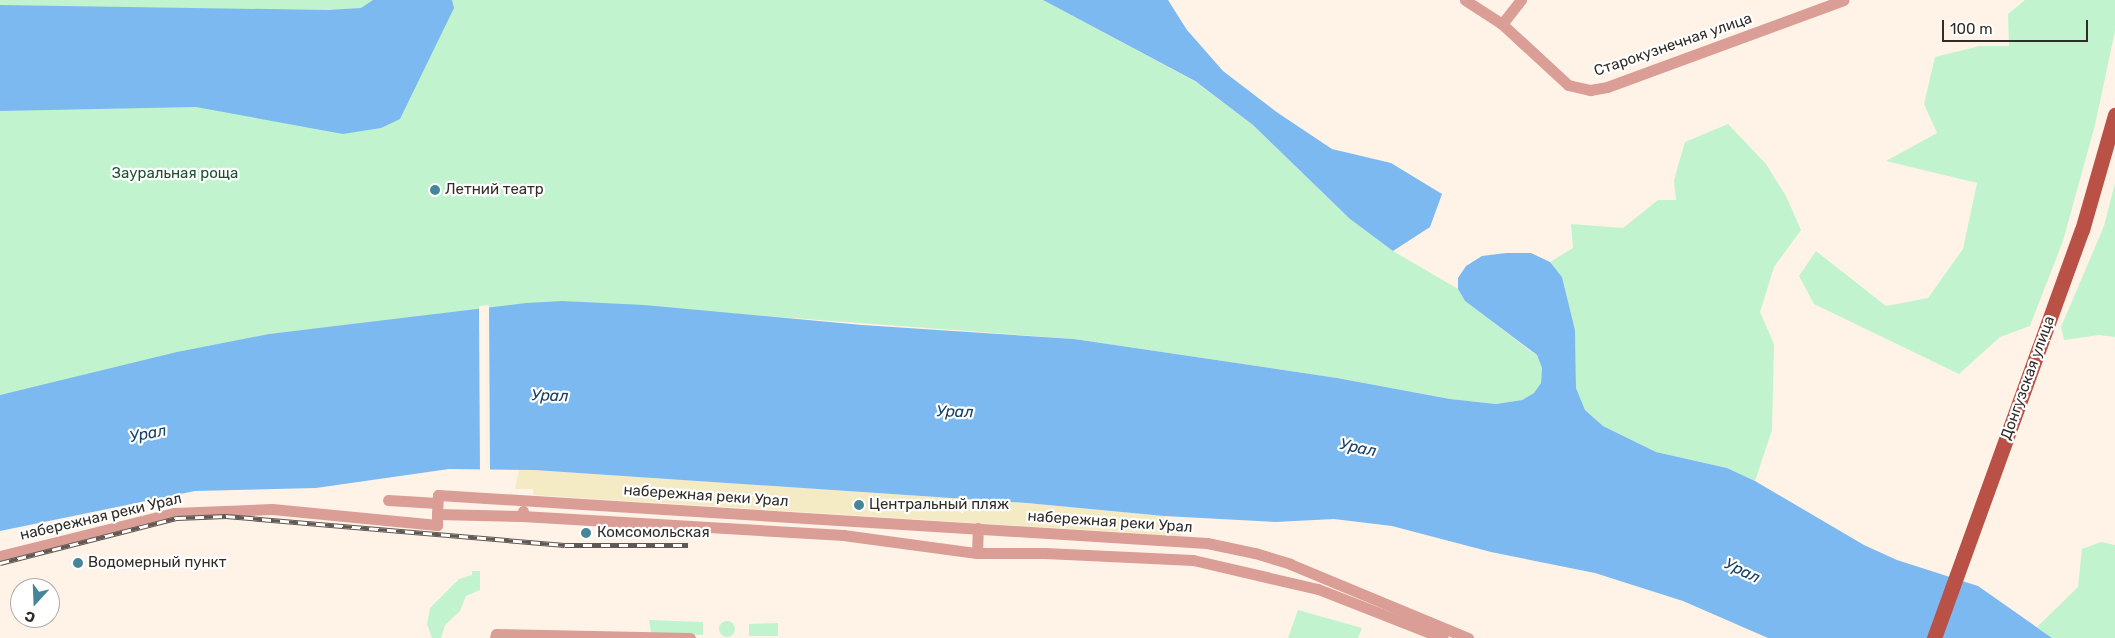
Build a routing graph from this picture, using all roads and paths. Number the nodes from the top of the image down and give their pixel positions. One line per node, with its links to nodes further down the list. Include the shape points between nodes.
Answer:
1 (1465, 0): 4 (street, Старокузнечная улица)
2 (1521, 0): 4 (street)
3 (1844, 0): 4 (street, Старокузнечная улица, via 1607,87 1590,90 1568,85)
4 (1502, 24)
5 (2115, 115): 33 (main road, Донгузская улица, via 2092,199)
6 (524, 499): 8 (street, набережная реки Урал); 9 (street, набережная реки Урал, via 438,495); 11 (street)
7 (388, 500): 9 (street, набережная реки Урал)
8 (586, 504): 10 (street, набережная реки Урал); 13 (street)
9 (437, 509): 11 (street, набережная реки Урал); 24 (street, набережная реки Урал, via 436,525 272,509 174,513)
10 (715, 513): 12 (street, набережная реки Урал); 15 (street)
11 (522, 516): 13 (street, набережная реки Урал)
12 (792, 517): 14 (street, набережная реки Урал); 17 (street)
13 (586, 520): 15 (street, набережная реки Урал)
14 (921, 525): 16 (street, набережная реки Урал); 21 (street)
15 (715, 528): 17 (street, набережная реки Урал)
16 (978, 528): 18 (street, набережная реки Урал); 22 (street)
17 (792, 532): 21 (street, набережная реки Урал)
18 (1068, 534): 19 (street, набережная реки Урал); 23 (street)
19 (1131, 538): 20 (street, набережная реки Урал); 25 (street)
20 (1195, 544): 26 (street); 32 (street, набережная реки Урал, via 1255,552 1290,564)
21 (920, 546): 22 (street, набережная реки Урал)
22 (977, 553): 23 (street, набережная реки Урал)
23 (1067, 553): 25 (street, набережная реки Урал)
24 (0, 556)
25 (1130, 556): 26 (street, набережная реки Урал)
26 (1193, 560): 31 (street, набережная реки Урал, via 1318,589)
27 (611, 637): 28 (street); 29 (street, via 496,634)
28 (651, 637): 30 (street)
29 (495, 638)
30 (690, 638)
31 (1443, 638)
32 (1468, 638)
33 (1934, 638)

